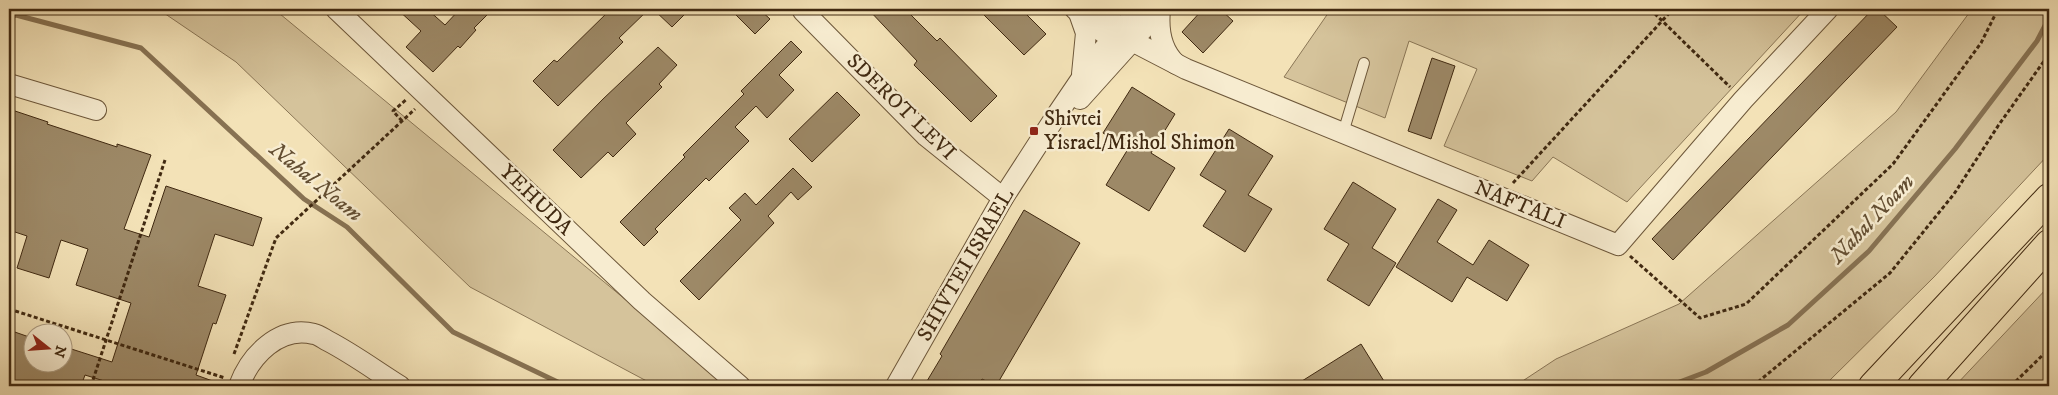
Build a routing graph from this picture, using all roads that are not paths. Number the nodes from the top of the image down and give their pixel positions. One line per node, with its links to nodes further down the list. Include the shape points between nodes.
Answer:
1 (336, 9): 20 (street, YEHUDA, via 642,301)
2 (1140, 9): 7 (street, SHIVTEI ISRAEL)
3 (1828, 9): 13 (street, NAFTALI, via 1743,100 1618,245)
4 (1083, 10): 7 (street, NAFTALI, via 1094,26); 10 (street, via 1086,33)
5 (1160, 10): 7 (street, SHIVTEI ISRAEL); 9 (street, via 1161,38 1167,54)
6 (803, 11): 15 (street, SDEROT LEVI, via 926,136)
7 (1122, 36): 9 (street, NAFTALI); 10 (street, SHIVTEI ISRAEL); 14 (street, SHIVTEI ISRAEL)
8 (1364, 63): 13 (lane)
9 (1177, 65): 13 (street, NAFTALI)
10 (1082, 78): 14 (street, SHIVTEI ISRAEL)
11 (9, 84): 12 (street)
12 (96, 110)
13 (1343, 133)
14 (1038, 144): 15 (street, SHIVTEI ISRAEL)
15 (1003, 198): 21 (street, SHIVTEI ISRAEL)
16 (2049, 198): 22 (highway)
17 (2049, 244): 23 (highway)
18 (233, 379): 19 (street, via 274,340 291,334 314,334)
19 (400, 386)
20 (740, 386)
21 (896, 386)
22 (1873, 386)
23 (1922, 386)

